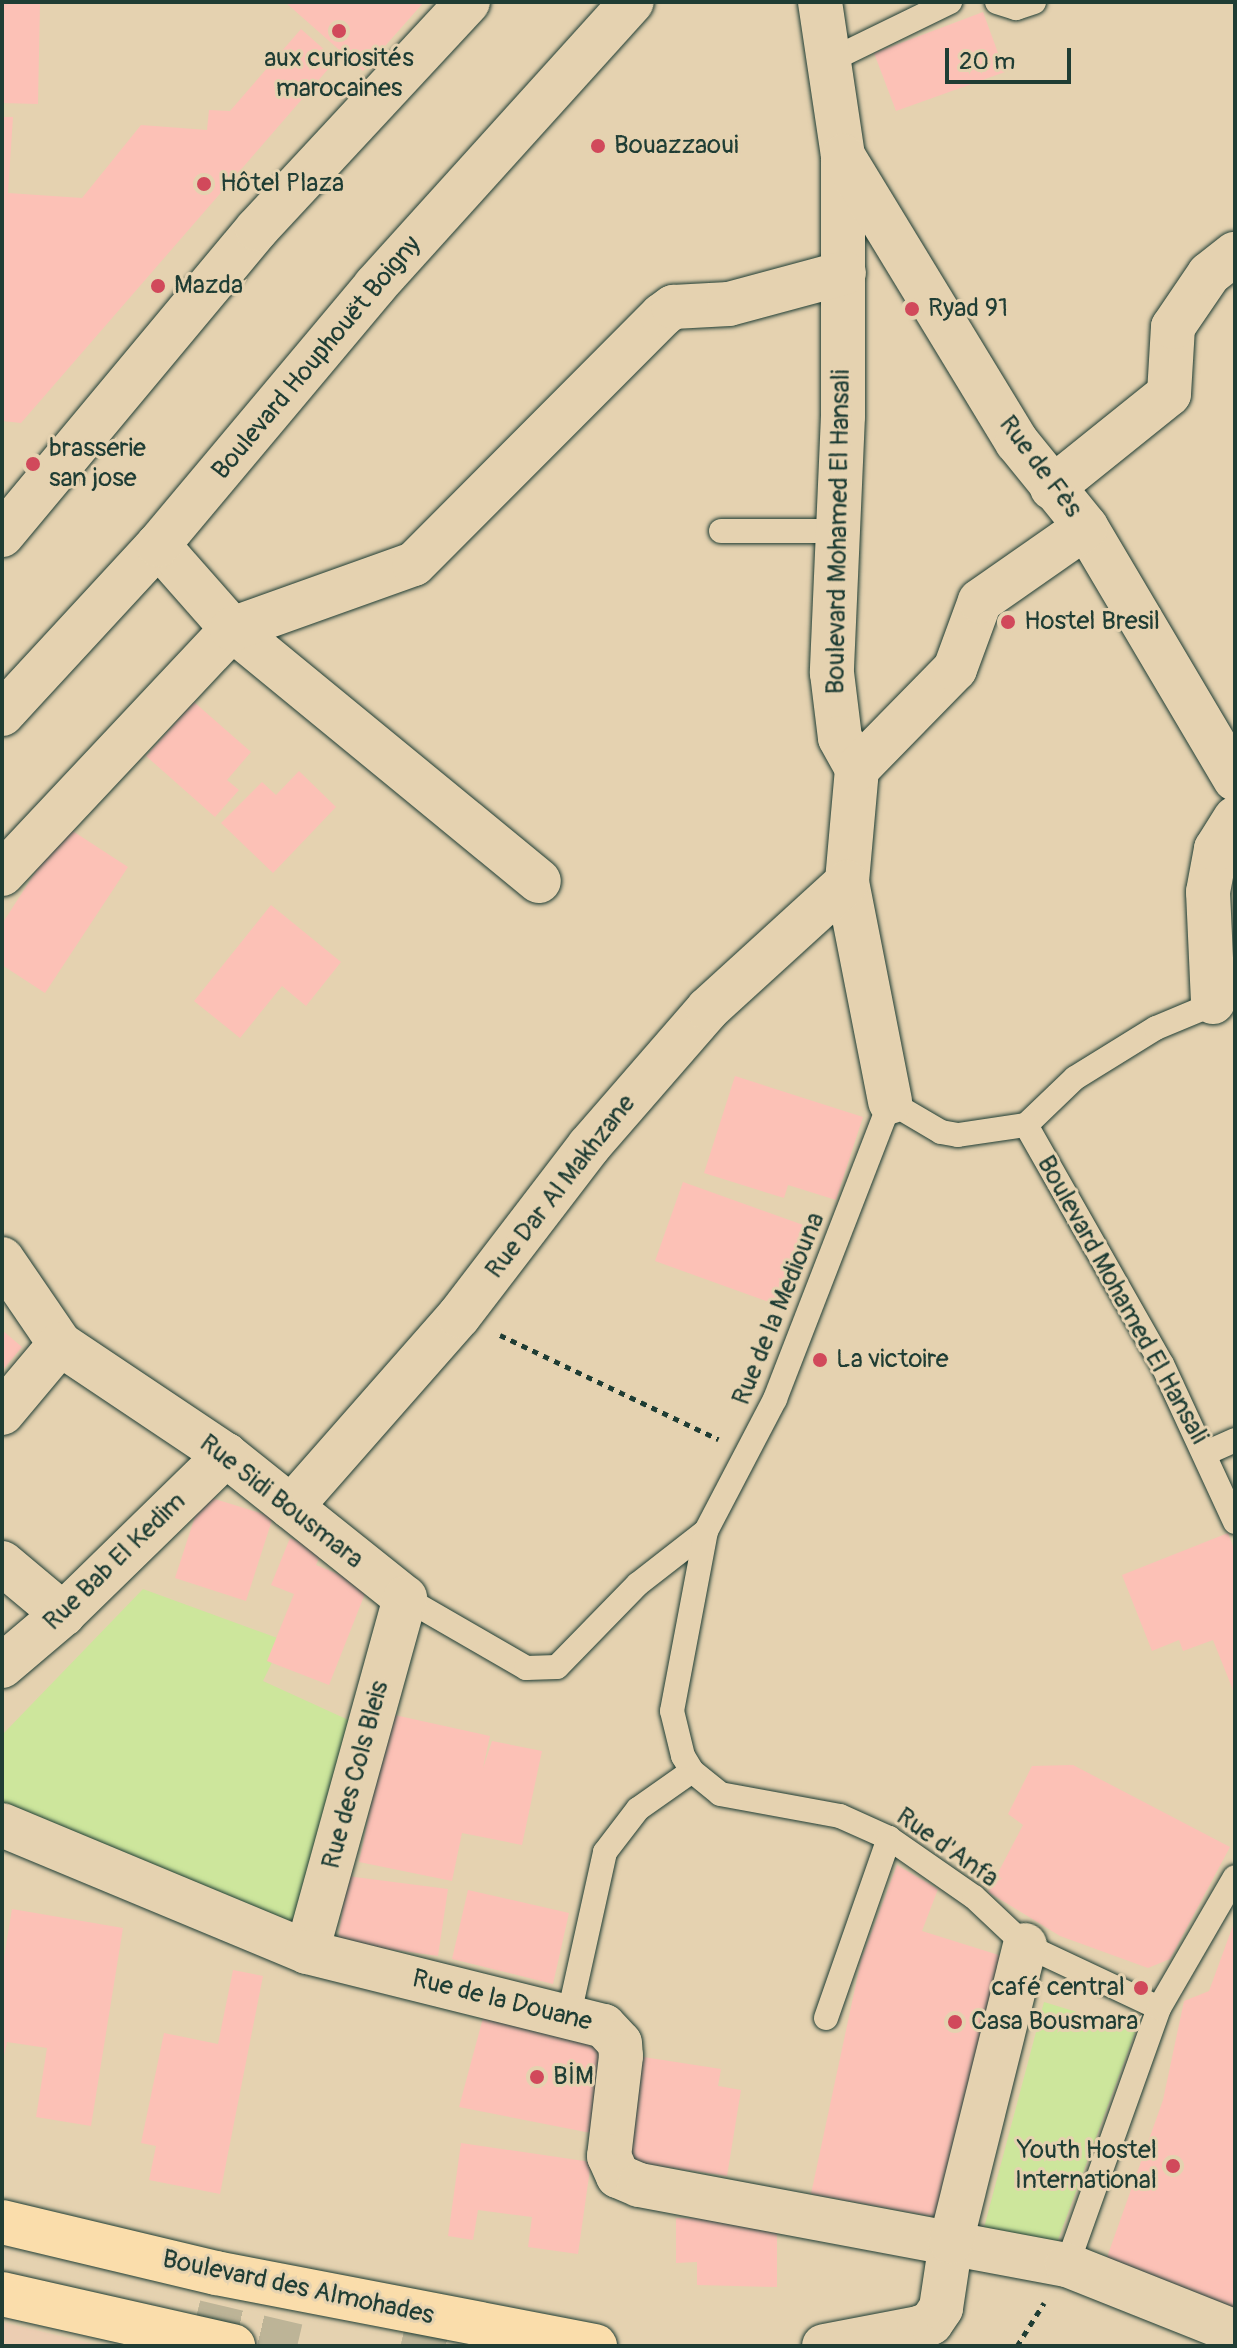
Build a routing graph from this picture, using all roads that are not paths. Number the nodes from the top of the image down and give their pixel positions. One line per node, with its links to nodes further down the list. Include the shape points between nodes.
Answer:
1 (468, 2): 15 (street, via 257,229)
2 (632, 2): 16 (street, Boulevard Houphouët Boigny, via 375,286)
3 (820, 2): 7 (street, Boulevard Mohamed El Hansali)
4 (950, 2): 7 (lane)
5 (997, 2): 6 (lane, via 1016,8)
6 (1034, 2)
7 (827, 62): 8 (street, Boulevard Mohamed El Hansali)
8 (843, 156): 10 (street, Boulevard Mohamed El Hansali); 11 (street, Rue de Fès, via 1001,417)
9 (1235, 254): 11 (street, via 1209,274 1173,327 1169,394)
10 (844, 273): 14 (street, Boulevard Mohamed El Hansali); 17 (street, via 729,304 673,307 414,564)
11 (1052, 488): 12 (street, Rue de Fès)
12 (1086, 527): 19 (street, via 980,601 955,669); 20 (street, Rue de Fès)
13 (721, 531): 14 (lane)
14 (835, 531): 19 (street, Boulevard Mohamed El Hansali, via 836,716)
15 (2, 535)
16 (158, 545): 17 (street); 18 (street, Boulevard Houphouët Boigny)
17 (232, 629): 22 (street); 23 (street)
18 (2, 714)
19 (857, 769): 24 (street, Boulevard Mohamed El Hansali)
20 (1235, 779)
21 (1235, 819): 25 (street, via 1216,849 1208,892)
22 (2, 874)
23 (539, 881)
24 (847, 882): 26 (street, Boulevard Mohamed El Hansali); 34 (street, Rue Dar Al Makhzane, via 708,1009 589,1146 459,1316)
25 (1224, 999): 27 (lane, via 1156,1028 1075,1078)
26 (890, 1102): 27 (lane, via 941,1132 958,1135); 36 (lane, Rue de la Mediouna, via 749,1454)
27 (1026, 1125): 32 (lane, Boulevard Mohamed El Hansali, via 1162,1364)
28 (2, 1259): 29 (street, Rue Sidi Bousmara)
29 (60, 1344): 30 (street); 33 (street, Rue Sidi Bousmara)
30 (2, 1413)
31 (1235, 1440): 32 (lane)
32 (1206, 1453): 35 (lane, Boulevard Mohamed El Hansali)
33 (226, 1455): 34 (street, Rue Sidi Bousmara); 39 (street, Rue Bab El Kedim)
34 (291, 1507): 38 (street, Rue Sidi Bousmara)
35 (1235, 1522)
36 (706, 1531): 40 (lane, Rue de la Mediouna, via 638,1584); 42 (lane, Rue de la Mediouna, via 672,1711 679,1746)
37 (2, 1563): 39 (street)
38 (405, 1598): 40 (lane, Rue Sidi Bousmara, via 537,1671 557,1667); 47 (street, Rue des Cols Bleis)
39 (63, 1614): 41 (street, Rue Bab El Kedim)
40 (589, 1634)
41 (2, 1666)
42 (692, 1771): 44 (lane, Rue d'Anfa, via 720,1794 840,1816); 50 (lane, via 638,1809 605,1852)
43 (2, 1825): 47 (street, Rue de la Douane)
44 (889, 1838): 46 (lane, Rue d'Anfa, via 974,1897); 49 (lane)
45 (1235, 1877): 48 (lane)
46 (1025, 1945): 48 (lane, Rue d'Anfa); 52 (street)
47 (307, 1952): 50 (street, Rue de la Douane)
48 (1159, 2008): 53 (lane)
49 (826, 2018)
50 (568, 2019): 52 (street, Rue de la Douane, via 604,2026 620,2043 609,2156 618,2176 639,2185)
51 (2, 2222): 57 (main road, Boulevard des Almohades, via 216,2273)
52 (951, 2242): 53 (street, Rue de la Douane); 58 (street, via 941,2308 931,2323)
53 (1067, 2265): 55 (street, Rue de la Douane)
54 (2, 2294): 56 (main road)
55 (1235, 2332)
56 (233, 2346)
57 (595, 2346)
58 (824, 2346)

